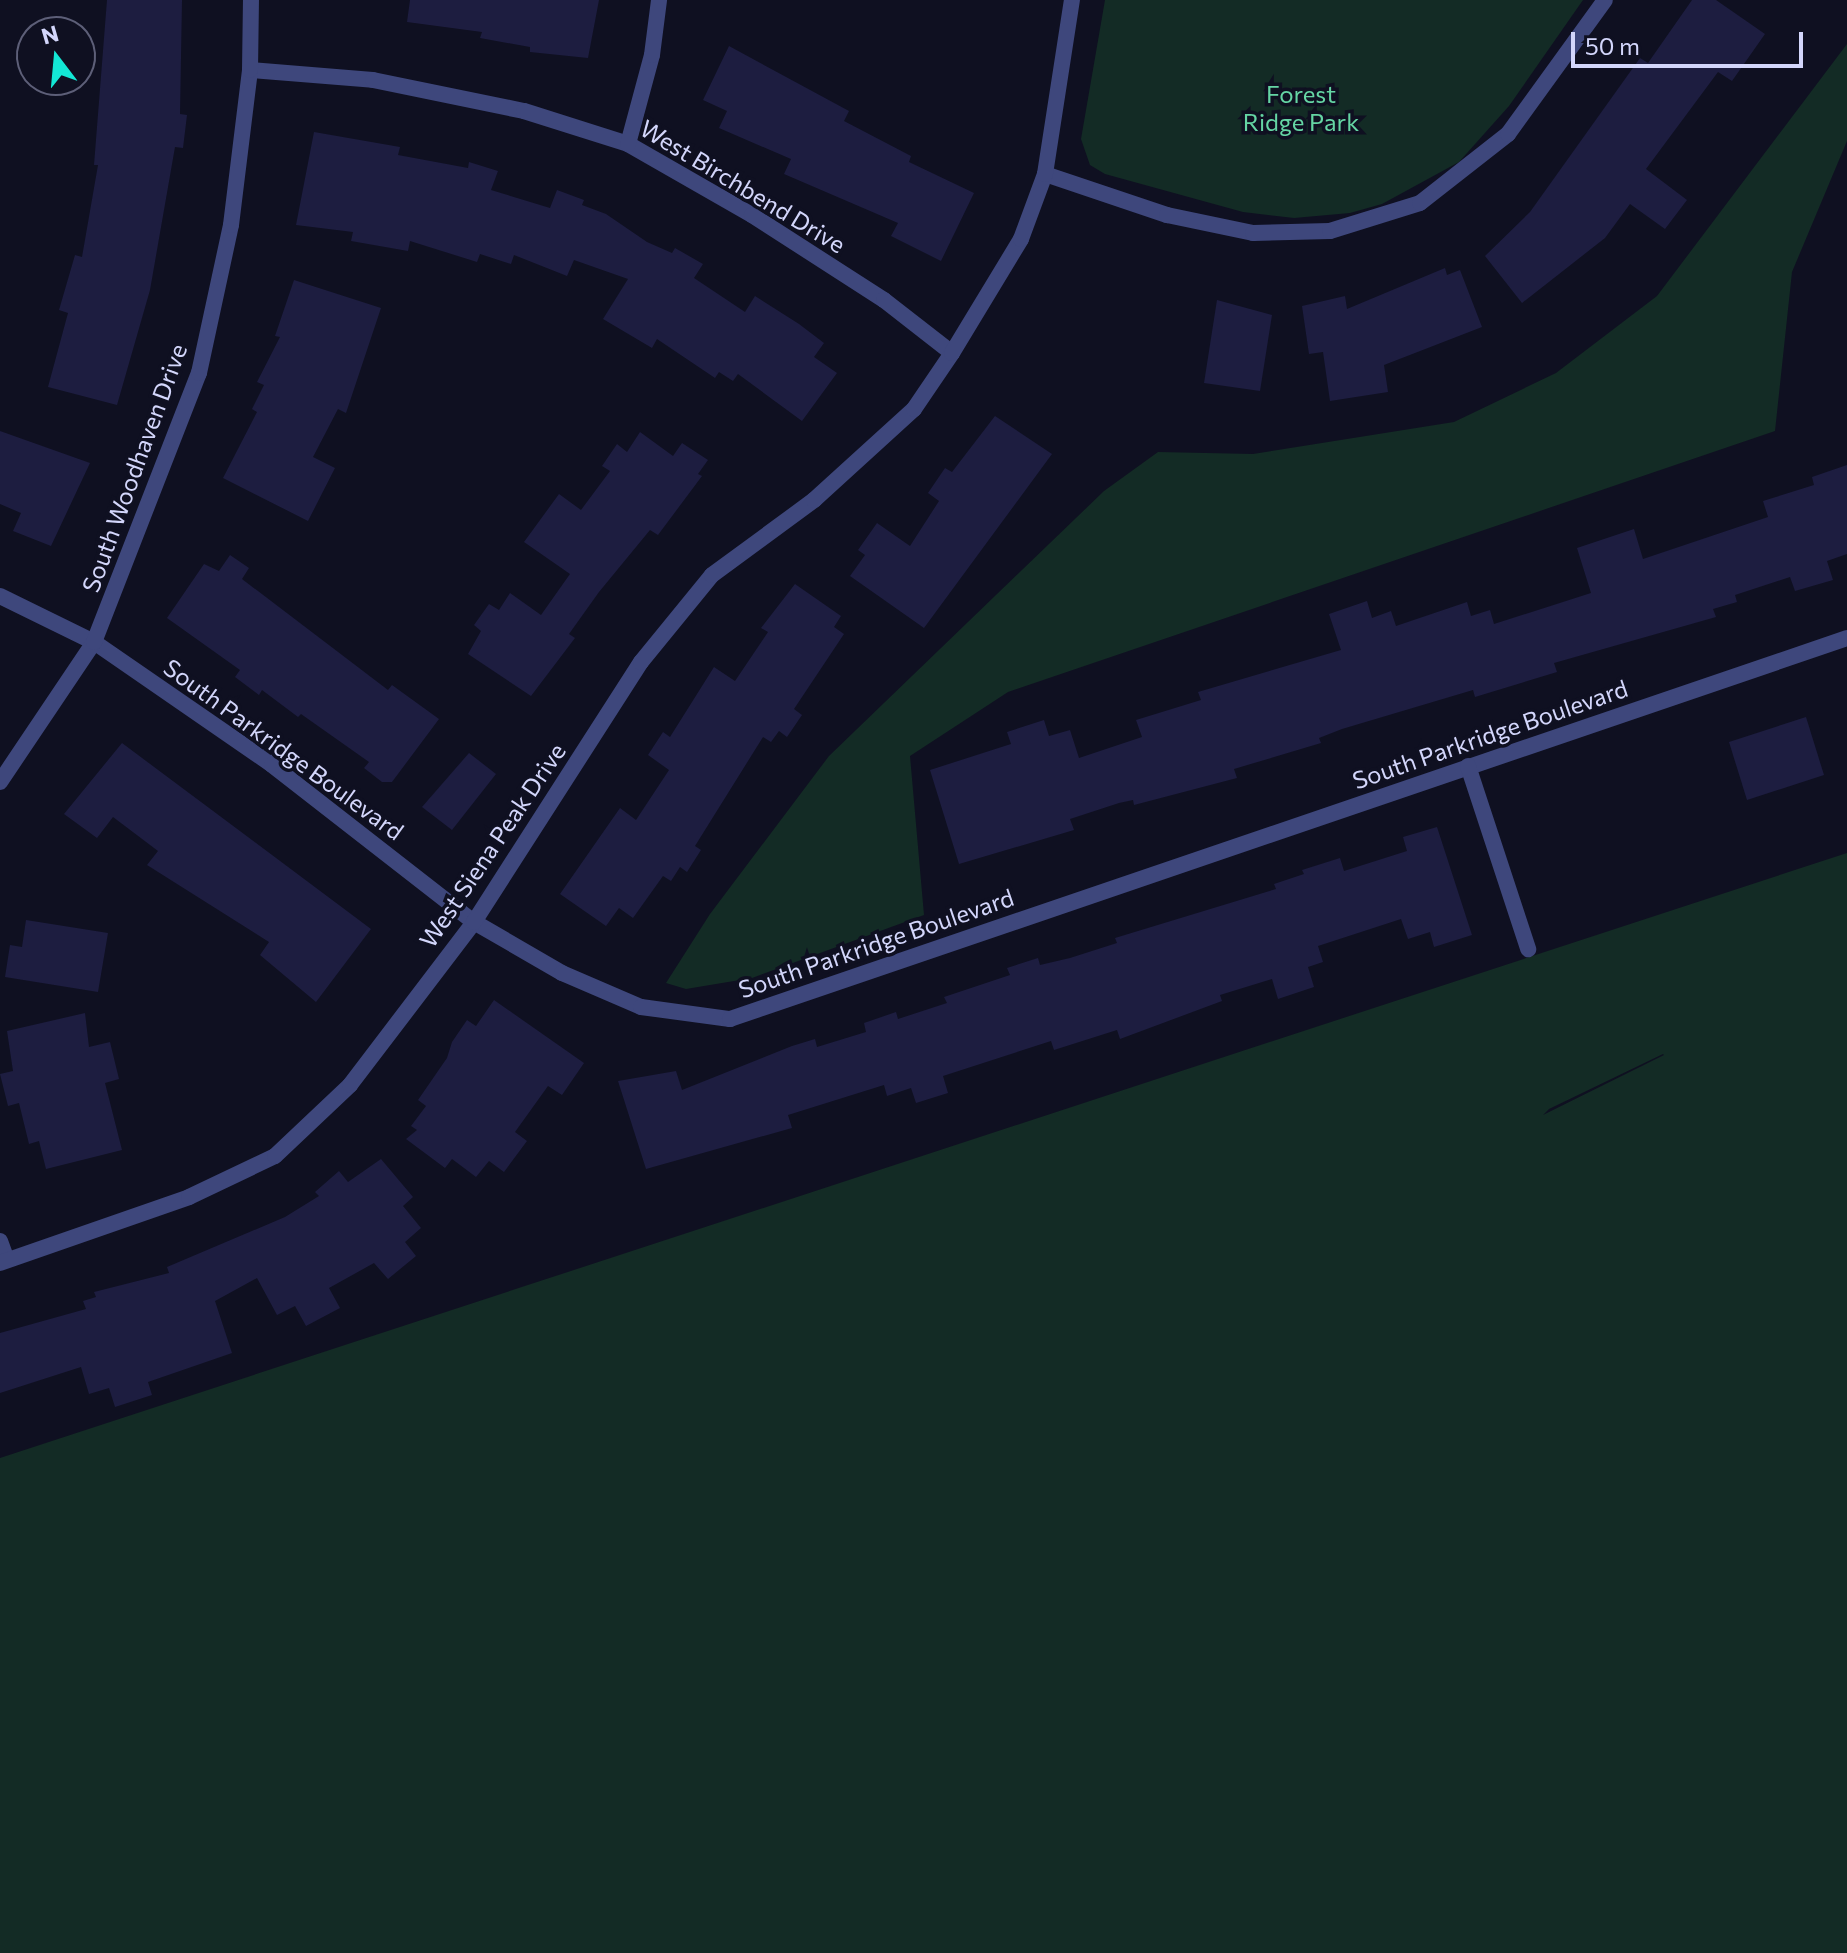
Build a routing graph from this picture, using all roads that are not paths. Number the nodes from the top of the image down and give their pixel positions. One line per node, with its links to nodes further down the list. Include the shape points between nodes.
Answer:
1 (251, 0): 5 (street, South Woodhaven Drive)
2 (659, 0): 6 (street, via 652,55)
3 (1072, 0): 7 (street, West Siena Peak Drive)
4 (1605, 0): 7 (street, via 1508,134 1420,203 1405,208 1330,231 1253,233 1167,215)
5 (250, 70): 6 (street, West Birchbend Drive, via 373,80 524,111); 11 (street, South Woodhaven Drive, via 231,225 199,373)
6 (628, 144): 8 (street, West Birchbend Drive, via 884,300)
7 (1045, 174): 8 (street, West Siena Peak Drive, via 1021,239)
8 (952, 353): 14 (street, West Siena Peak Drive, via 914,409 814,500 712,575 641,662)
9 (0, 596): 11 (street, South Parkridge Boulevard)
10 (1847, 638): 12 (street, South Parkridge Boulevard)
11 (94, 642): 13 (street, South Woodhaven Drive); 14 (street, South Parkridge Boulevard, via 272,765)
12 (1468, 766): 14 (street, South Parkridge Boulevard, via 730,1019 641,1007 562,973); 15 (street)
13 (0, 782)
14 (474, 922): 17 (street, West Siena Peak Drive, via 350,1085 275,1156 189,1197)
15 (1528, 949)
16 (0, 1241): 17 (street)
17 (3, 1262)

